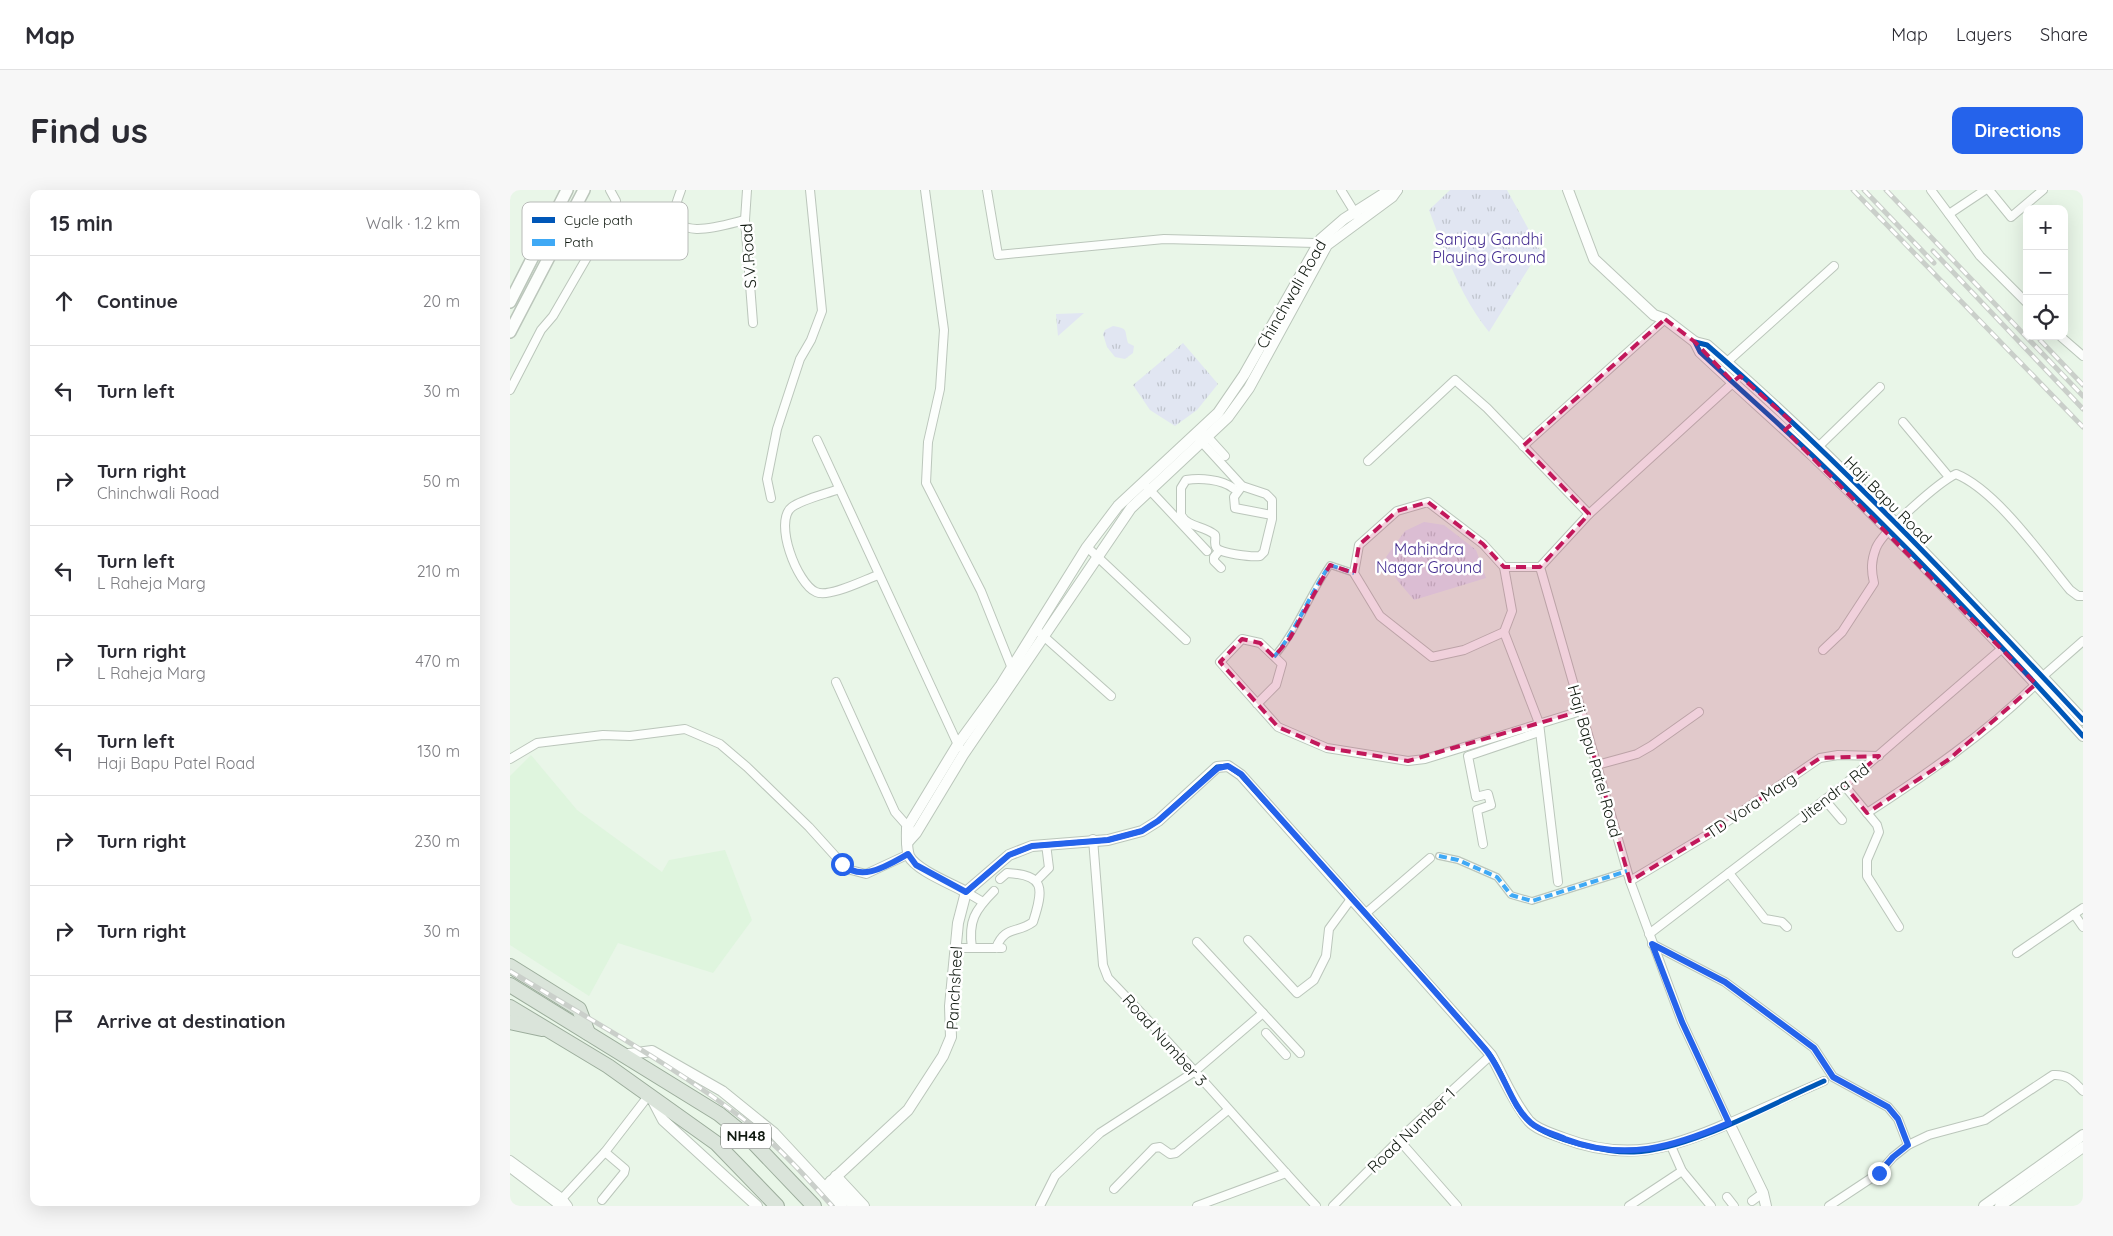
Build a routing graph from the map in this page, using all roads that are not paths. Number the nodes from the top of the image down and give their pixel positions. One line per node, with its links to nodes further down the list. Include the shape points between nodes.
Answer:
1 (584, 190): 15 (main road)
2 (610, 190): 16 (street)
3 (681, 190): 17 (street)
4 (747, 190): 20 (street, S.V.Road)
5 (810, 190): 52 (street, via 822,311 800,359 777,429 767,479)
6 (925, 190): 74 (street, via 944,330 940,389 928,442 926,483 981,592)
7 (988, 190): 22 (street, via 998,255 1164,239)
8 (1341, 190): 19 (street)
9 (1397, 190): 19 (street, Chinchwali Road, via 1388,191)
10 (1568, 190): 29 (street, Haji Bapu Road, via 1594,259 1654,315)
11 (1931, 190): 18 (street)
12 (1985, 190): 18 (street)
13 (1990, 190): 14 (street, via 2011,217)
14 (2043, 190)
15 (578, 202)
16 (616, 202)
17 (677, 202)
18 (1949, 214): 27 (street, via 1980,256)
19 (1357, 216): 22 (street, Chinchwali Road, via 1344,219)
20 (745, 220): 21 (street, via 704,229); 30 (street, S.V.Road)
21 (688, 228)
22 (1322, 245): 33 (street, Chinchwali Road)
23 (531, 260): 28 (main road)
24 (548, 260): 31 (main road)
25 (585, 260): 39 (street, via 553,316 541,330)
26 (1834, 266): 36 (street)
27 (2023, 299)
28 (510, 302)
29 (1665, 319): 34 (street, Haji Bapu Road); 43 (street)
30 (753, 323)
31 (510, 332)
32 (2065, 340): 35 (street)
33 (1269, 342): 41 (street, Chinchwali Road); 41 (street, via 1249,388 1228,417)
34 (1710, 355): 36 (street, Haji Bapu Road); 37 (street, Haji Bapu Road)
35 (2083, 356)
36 (1726, 363): 37 (street, Haji Bapu Road)
37 (1736, 379): 44 (street, Haji Bapu Road); 53 (street)
38 (1880, 387): 44 (street)
39 (510, 390)
40 (1903, 422): 47 (street)
41 (1201, 435): 45 (street); 48 (street); 49 (street)
42 (817, 440): 51 (street)
43 (1523, 446): 46 (street, via 1455,380); 53 (street)
44 (1815, 451): 55 (street, Haji Bapu Road)
45 (1225, 456)
46 (1368, 461)
47 (1949, 477): 55 (street); 65 (street, via 1962,476 1985,491 2070,590)
48 (1242, 486): 54 (street, via 1266,494 1272,500); 54 (street, via 1234,497 1235,508)
49 (1147, 487): 56 (street, via 1118,506); 57 (street); 59 (street)
50 (1233, 488): 58 (street, via 1198,478 1186,480 1181,488 1180,515 1192,525 1208,528)
51 (839, 489): 64 (street); 64 (street, via 792,507 785,518 785,536 795,564 804,583 816,592 828,593)
52 (771, 498)
53 (1589, 514): 61 (street)
54 (1272, 515): 58 (street, via 1264,552 1260,556)
55 (1892, 528): 71 (street, Haji Bapu Road); 72 (street, via 1876,546 1870,564 1874,583 1842,632)
56 (1087, 548): 59 (street); 66 (street)
57 (1208, 551)
58 (1219, 551): 62 (street, via 1214,561)
59 (1097, 557): 68 (street); 69 (street)
60 (1504, 567): 61 (street); 63 (street, via 1483,544 1428,502 1397,511 1359,545); 67 (street, via 1512,611)
61 (1540, 567): 80 (street, Haji Bapu Patel Road)
62 (1221, 568)
63 (1354, 573): 67 (street, via 1380,616 1432,657 1464,650); 73 (street, via 1330,565 1314,588 1290,638)
64 (878, 575): 87 (street)
65 (2083, 596)
66 (1035, 629): 68 (street); 74 (street)
67 (1504, 632): 84 (street)
68 (1045, 637): 75 (street); 78 (street)
69 (1186, 640)
70 (2083, 641): 76 (street)
71 (2006, 645): 76 (street, Haji Bapu Road); 89 (street, Jitendra Rd)
72 (1822, 650)
73 (1274, 657): 79 (street, via 1282,664 1276,684); 79 (street, via 1260,643 1242,639 1220,662)
74 (1012, 667): 75 (street); 87 (street)
75 (1016, 678): 88 (street)
76 (2037, 678): 82 (street, Haji Bapu Road); 94 (street, via 2012,707 1948,760)
77 (836, 682): 96 (street, via 895,812)
78 (1111, 696)
79 (1257, 704): 84 (street, via 1278,727 1307,741 1327,748 1408,761 1425,759)
80 (1580, 711): 84 (street); 91 (street, Haji Bapu Patel Road)
81 (1699, 712): 91 (street, via 1637,754)
82 (2071, 715): 83 (street, Haji Bapu Road); 86 (street, Haji Bapu Road)
83 (2083, 720)
84 (1539, 722): 85 (street)
85 (1539, 732): 99 (street, via 1468,756 1476,797 1488,794 1491,805 1477,810); 108 (street)
86 (2083, 736)
87 (958, 744): 88 (street); 96 (street)
88 (963, 755): 96 (street)
89 (1879, 756): 92 (street, Jitendra Rd); 107 (street, TD Vora Marg, via 1820,758 1712,832)
90 (510, 759): 100 (street, via 537,744 686,729 720,744 740,761 809,827 847,869 866,874)
91 (1597, 765): 103 (street, Haji Bapu Patel Road)
92 (1844, 785): 93 (street, Jitendra Rd); 94 (street)
93 (1825, 800): 95 (street); 104 (street, Jitendra Rd)
94 (1868, 813): 117 (street, via 1879,832 1867,860 1867,876)
95 (1842, 820)
96 (911, 831): 100 (street)
97 (1093, 839): 98 (street); 111 (street, via 1108,840 1142,831 1158,821 1218,768 1228,766 1241,774); 140 (street, Road Number 3, via 1103,966 1108,978 1171,1043)
98 (1046, 844): 106 (street, via 1049,868); 110 (street, via 1009,855)
99 (1482, 844)
100 (908, 854): 110 (street, via 916,865)
101 (1439, 856): 103 (street, via 1458,860 1497,877 1511,895 1532,902)
102 (1430, 858): 114 (street)
103 (1627, 871): 107 (street, Haji Bapu Patel Road)
104 (1729, 873): 116 (street, via 1764,919 1782,922); 119 (street, Jitendra Rd)
105 (1000, 879): 106 (street, via 1007,873 1029,875)
106 (1037, 880): 124 (street, via 1040,889 1033,922 1024,928 1008,931 1000,939 999,948)
107 (1630, 881): 119 (street, Haji Bapu Patel Road)
108 (1558, 882)
109 (994, 891): 112 (street)
110 (966, 892): 112 (street); 123 (street, Panchsheel)
111 (1352, 899): 114 (street); 120 (street, via 1329,929 1326,956 1314,980 1297,993)
112 (983, 902): 124 (street, via 974,914 970,932)
113 (2083, 908): 115 (street)
114 (1365, 914): 139 (street)
115 (2074, 914): 118 (street); 125 (street)
116 (1787, 927)
117 (1899, 927)
118 (2083, 927)
119 (1649, 934): 122 (street, Haji Bapu Patel Road)
120 (1248, 940)
121 (1197, 942): 129 (street)
122 (1652, 944): 145 (street, Haji Bapu Patel Road, via 1682,1022); 148 (street, via 1725,982 1814,1048 1833,1077 1888,1107 1898,1119)
123 (956, 948): 124 (street); 157 (street, Panchsheel, via 950,1006 951,1036 943,1056 908,1110)
124 (972, 948)
125 (2017, 953)
126 (510, 966): 132 (highway, via 579,1009)
127 (510, 985): 132 (highway, NH48)
128 (510, 1007): 131 (highway, NH48)
129 (1263, 1013): 134 (street); 140 (street)
130 (510, 1022): 131 (highway)
131 (548, 1029): 143 (highway, NH48)
132 (588, 1032): 137 (highway, NH48)
133 (1266, 1033): 135 (street)
134 (1286, 1038): 135 (street); 136 (street)
135 (1277, 1045): 138 (street)
136 (1300, 1053)
137 (622, 1055): 157 (street, via 652,1051 722,1091); 169 (highway, NH48, via 719,1114 751,1140)
138 (1286, 1055)
139 (1490, 1055): 147 (street, Road Number 1); 149 (street, via 1531,1123 1548,1132 1585,1146 1633,1152)
140 (1194, 1072): 144 (street, Road Number 3); 173 (street, via 1100,1133 1055,1176)
141 (1824, 1081): 145 (street)
142 (2083, 1091): 148 (street, via 2070,1077 2054,1075 1985,1120 1929,1135)
143 (652, 1097): 151 (street); 167 (street, via 663,1120); 168 (highway, NH48, via 716,1143)
144 (1228, 1110): 156 (street, Road Number 3); 159 (street, via 1176,1153 1154,1148)
145 (1729, 1123): 149 (street); 160 (street, Haji Bapu Patel Road)
146 (2083, 1135): 158 (street)
147 (1399, 1140): 176 (street, Road Number 1); 177 (street)
148 (1908, 1145): 182 (street, via 1879,1173)
149 (1671, 1146): 154 (street)
150 (2083, 1147): 158 (street)
151 (605, 1152): 162 (street, via 625,1168); 165 (street)
152 (510, 1160): 155 (street)
153 (510, 1168): 155 (street)
154 (1682, 1171): 178 (street); 179 (street)
155 (522, 1172): 165 (street)
156 (1286, 1173): 174 (street); 175 (street, Road Number 3)
157 (831, 1182): 170 (street); 171 (street); 172 (street)
158 (2021, 1186): 163 (street)
159 (1114, 1189)
160 (1763, 1193): 164 (street); 181 (street, Haji Bapu Patel Road)
161 (1726, 1197): 180 (street)
162 (602, 1200)
163 (2004, 1200): 183 (street)
164 (1754, 1202)
165 (560, 1203): 166 (street)
166 (568, 1206)
167 (757, 1206)
168 (777, 1206)
169 (814, 1206)
170 (842, 1206)
171 (854, 1206)
172 (864, 1206)
173 (1040, 1206)
174 (1197, 1206)
175 (1316, 1206)
176 (1333, 1206)
177 (1457, 1206)
178 (1629, 1206)
179 (1711, 1206)
180 (1734, 1206)
181 (1766, 1206)
182 (1829, 1206)
183 (1984, 1206)

